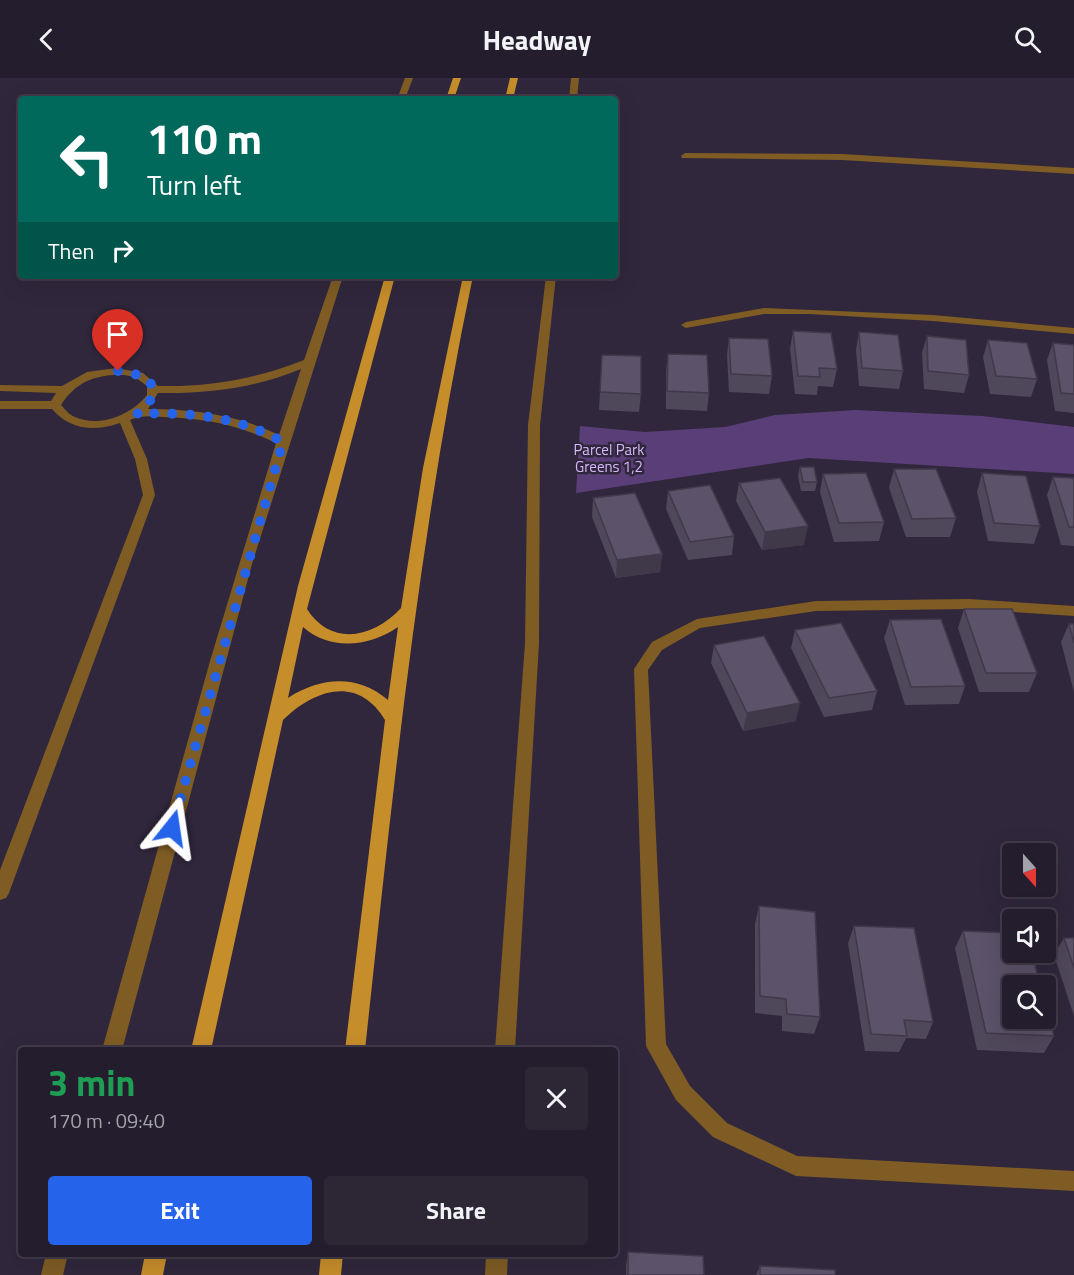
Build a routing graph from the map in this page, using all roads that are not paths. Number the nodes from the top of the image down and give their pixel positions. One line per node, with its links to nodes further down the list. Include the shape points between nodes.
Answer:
1 (409, 78): 5 (street)
2 (458, 78): 6 (main road)
3 (514, 78): 7 (main road)
4 (575, 78): 8 (street)
5 (402, 96)
6 (451, 96)
7 (510, 96)
8 (573, 96)
9 (686, 156): 10 (street, via 842,157)
10 (1074, 171)
11 (337, 279): 17 (street)
12 (389, 279): 26 (main road)
13 (467, 279): 25 (main road, via 442,384)
14 (551, 279): 34 (street, via 534,425 532,643)
15 (686, 325): 16 (street, via 764,311 809,311)
16 (1074, 331)
17 (308, 362): 20 (street, via 228,387 199,391); 24 (street)
18 (0, 388): 19 (street)
19 (65, 388): 20 (street, via 88,376 118,371 143,376); 22 (street)
20 (154, 389): 23 (street, via 153,398)
21 (0, 405): 22 (street)
22 (56, 405): 23 (street, via 67,419 78,423 93,425)
23 (130, 417): 24 (street, via 215,417 263,431); 30 (street, via 149,495)
24 (283, 442): 31 (street, via 197,736)
25 (408, 609): 26 (main road, via 389,629 375,635 341,639 313,629); 29 (main road)
26 (300, 610): 28 (main road)
27 (1074, 611): 35 (street, via 969,604 816,606 697,624 657,646 641,669 656,1046 683,1093 720,1130 796,1166)
28 (274, 719): 29 (main road, via 307,692 352,686 373,693 387,705); 32 (main road)
29 (394, 722): 33 (main road)
30 (0, 893)
31 (113, 1047)
32 (202, 1047)
33 (356, 1047)
34 (506, 1047)
35 (1074, 1181)
36 (56, 1257): 40 (street)
37 (155, 1257): 41 (main road)
38 (332, 1257): 42 (main road)
39 (497, 1257): 43 (street)
40 (52, 1275)
41 (152, 1275)
42 (330, 1275)
43 (496, 1275)

